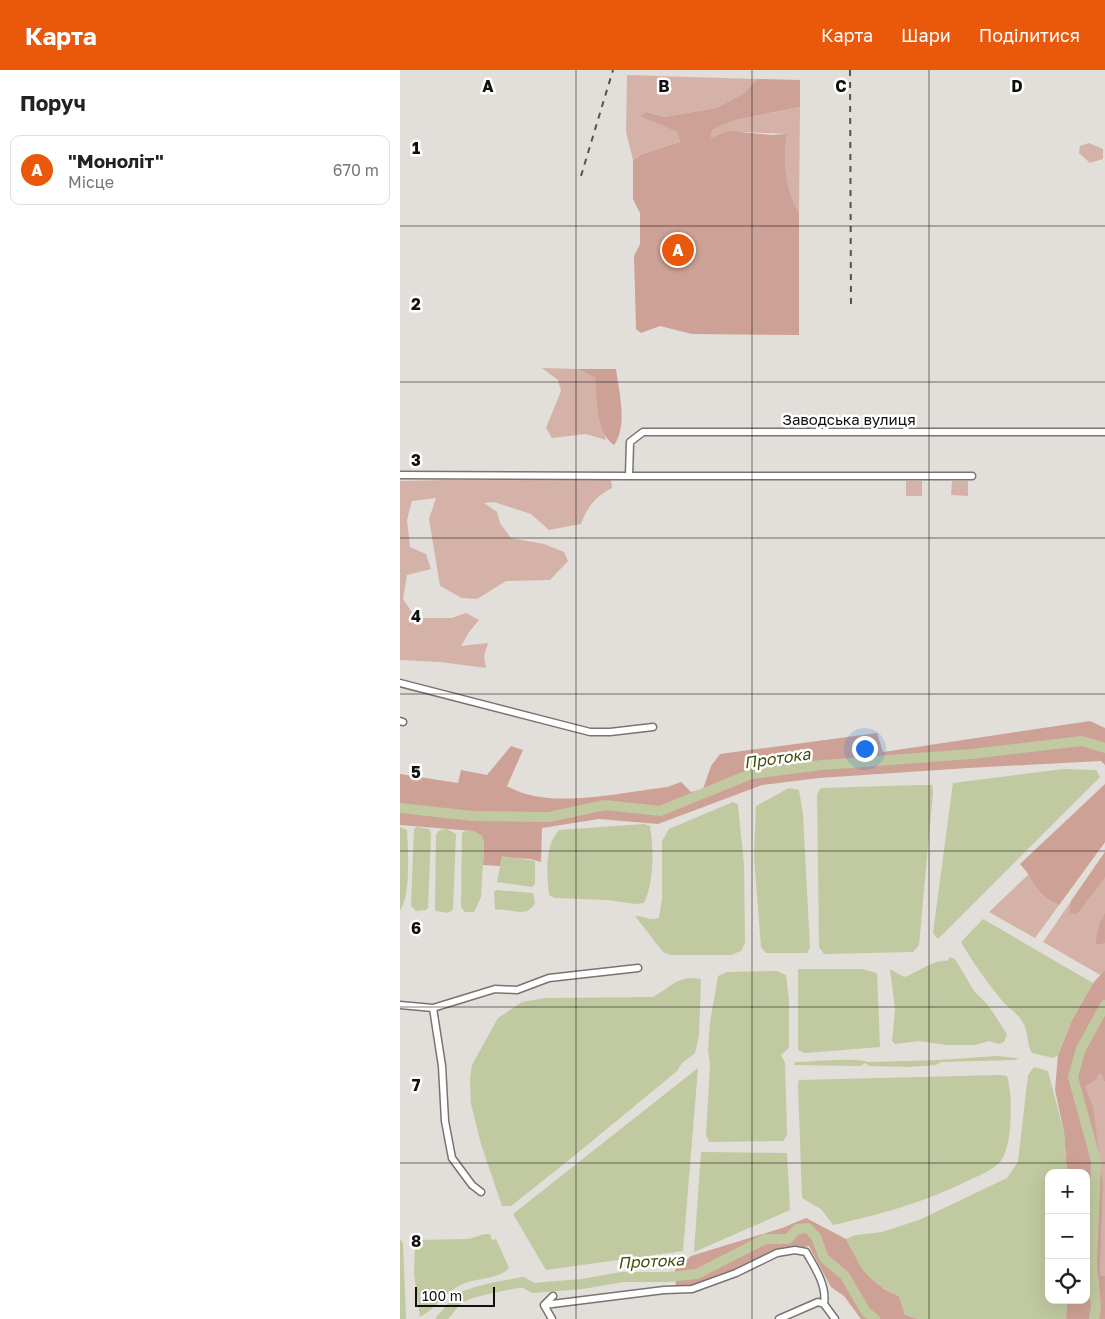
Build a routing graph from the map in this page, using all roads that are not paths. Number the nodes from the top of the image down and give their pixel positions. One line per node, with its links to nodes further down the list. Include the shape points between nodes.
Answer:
1 (1105, 432): 3 (street, Заводська вулиця, via 643,432 630,442)
2 (400, 475): 3 (street)
3 (629, 476): 4 (street)
4 (972, 476)
5 (400, 683): 6 (street, via 590,732)
6 (653, 727)
7 (638, 968): 9 (street, via 549,978 517,990 495,990)
8 (400, 1005): 9 (street)
9 (433, 1008): 10 (street, via 452,1158)
10 (481, 1192)
11 (553, 1296): 13 (street)
12 (824, 1304): 13 (street, via 825,1295 818,1274 806,1252 796,1250 777,1253 692,1289); 15 (street, via 814,1302); 16 (street)
13 (544, 1305): 14 (street)
14 (552, 1319)
15 (780, 1319)
16 (835, 1319)

